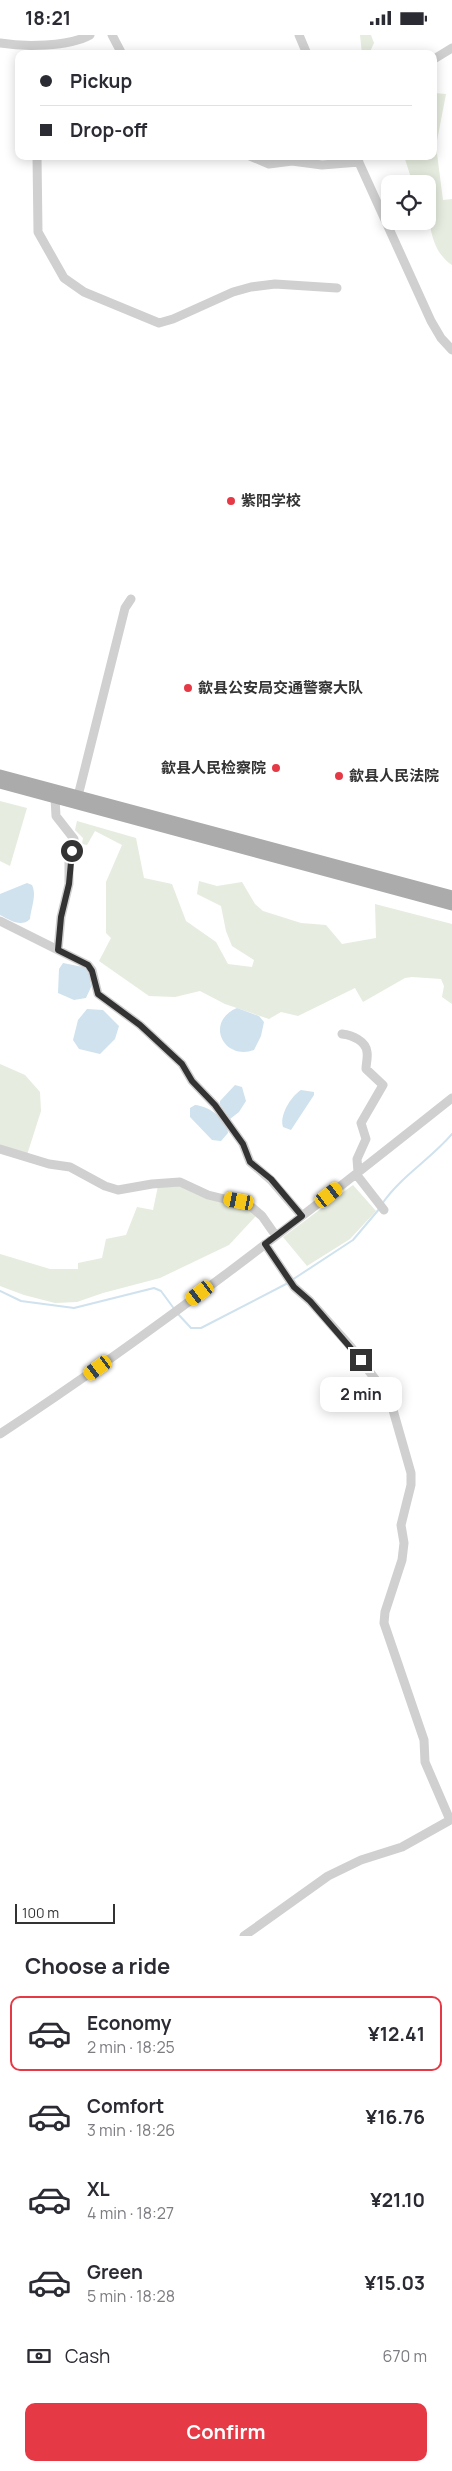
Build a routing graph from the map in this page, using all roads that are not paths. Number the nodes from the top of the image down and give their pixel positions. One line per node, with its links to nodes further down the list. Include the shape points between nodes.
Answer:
1 (90, 35): 4 (street, via 74,42)
2 (112, 35): 8 (street)
3 (299, 35): 9 (street)
4 (54, 39): 7 (street)
5 (0, 43): 7 (street)
6 (452, 48): 10 (street)
7 (34, 49)
8 (120, 50)
9 (305, 50)
10 (437, 57)
11 (37, 160): 15 (street, via 38,232 64,279 84,292 159,323 251,287 275,284)
12 (260, 160): 13 (street, via 269,164 292,161 322,165)
13 (352, 160)
14 (358, 160): 16 (street, via 433,326)
15 (337, 288)
16 (452, 350)
17 (131, 599): 20 (street, via 125,608)
18 (0, 775): 20 (main road)
19 (0, 783): 21 (main road)
20 (78, 796): 22 (main road)
21 (55, 798): 23 (main road); 25 (street, via 56,816 74,839)
22 (452, 896)
23 (452, 905)
24 (0, 921): 25 (street)
25 (58, 950): 31 (street, via 88,965 98,994 140,1025 182,1064 243,1144 250,1162 271,1179)
26 (342, 1034): 29 (street, via 354,1037 364,1045 366,1069 383,1085 361,1123 366,1139 357,1159)
27 (452, 1098): 29 (street)
28 (0, 1149): 32 (street, via 70,1167 118,1190 169,1182 187,1184 208,1195 249,1205 262,1216)
29 (357, 1173): 30 (street); 31 (street)
30 (384, 1211)
31 (302, 1216): 32 (street)
32 (276, 1236): 33 (street)
33 (265, 1244): 34 (street, via 69,1389); 35 (street, via 294,1287 351,1347 393,1409 412,1479 401,1525 402,1560 384,1623 424,1741 426,1762)
34 (0, 1434)
35 (451, 1820): 36 (street, via 402,1847 361,1860 328,1876)
36 (244, 1936)

